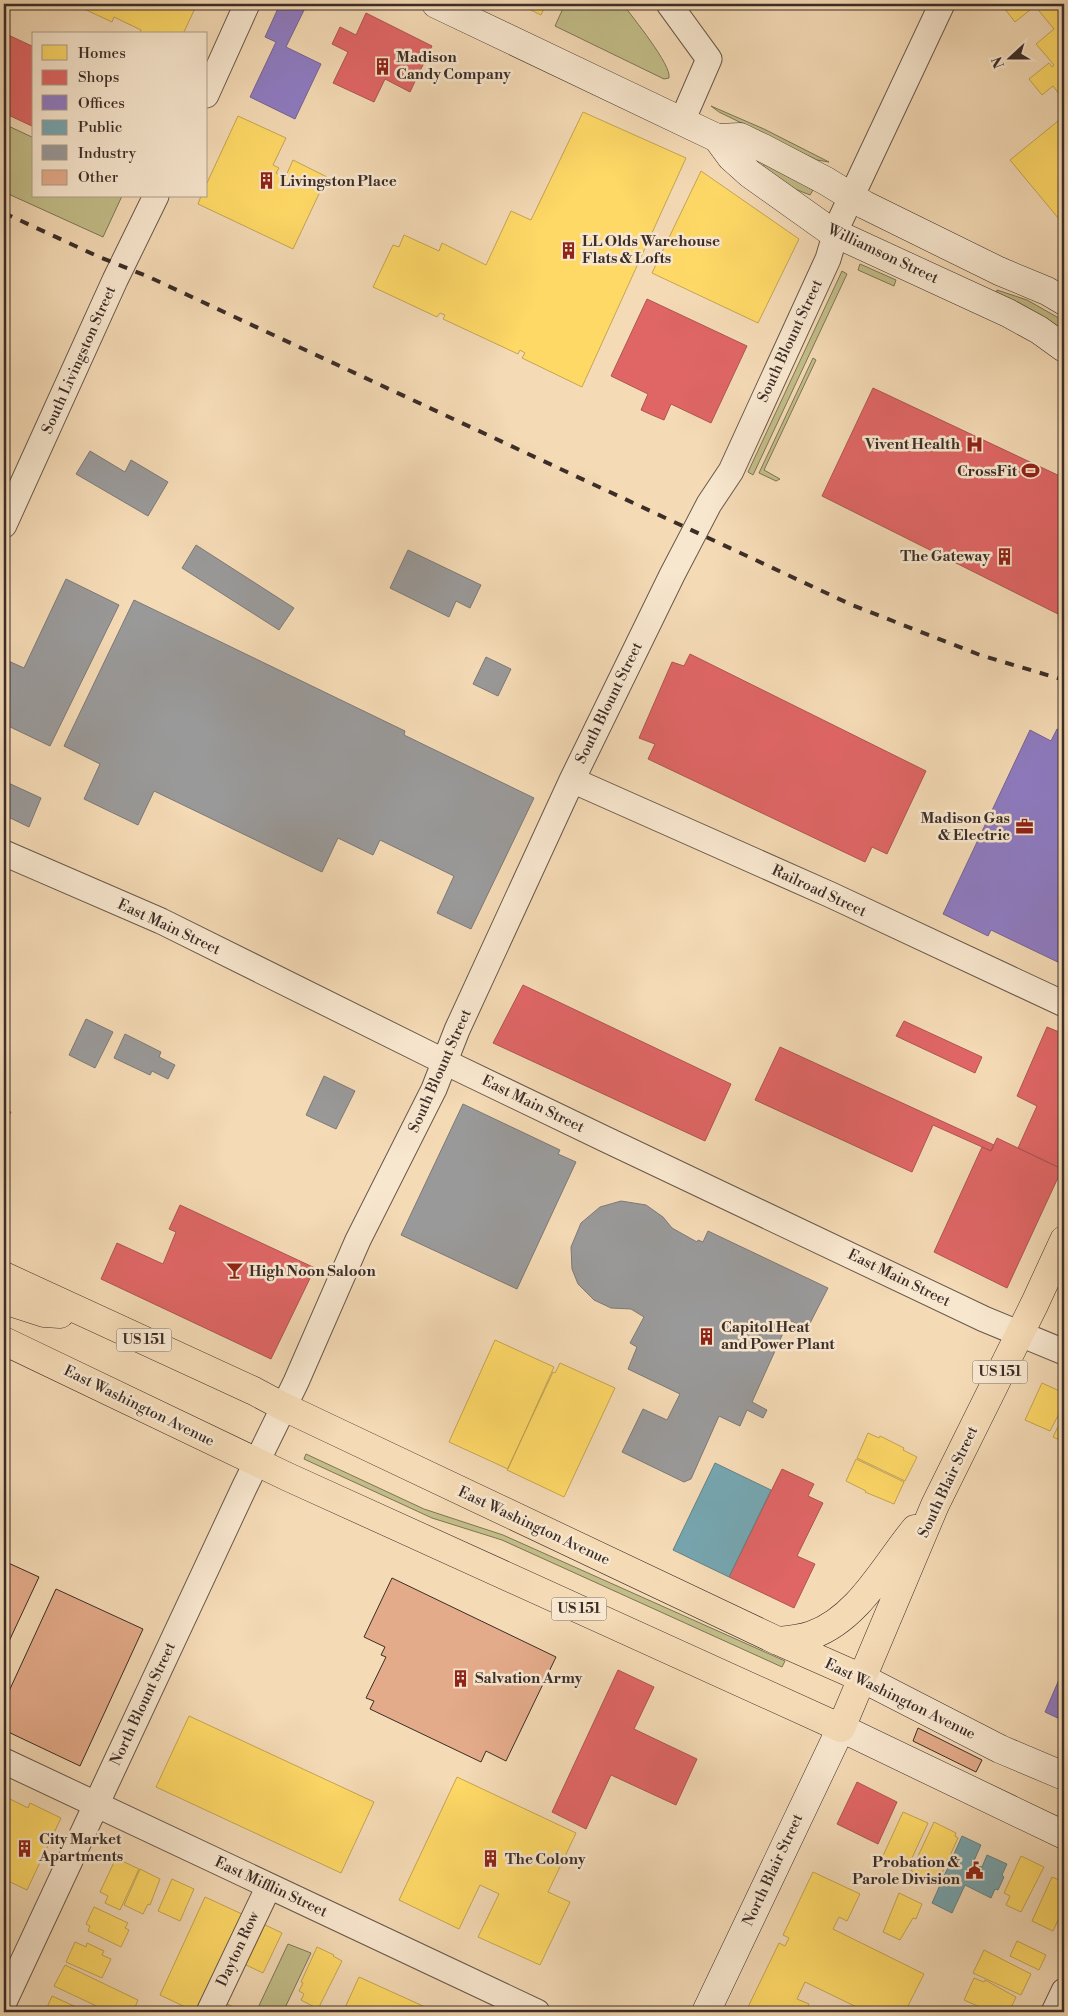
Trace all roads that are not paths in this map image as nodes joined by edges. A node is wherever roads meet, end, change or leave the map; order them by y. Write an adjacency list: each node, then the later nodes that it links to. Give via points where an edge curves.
1 (247, 4): 5 (street)
2 (436, 4): 6 (street, Williamson Street)
3 (668, 4): 6 (street, via 709,59)
4 (942, 4): 8 (street, South Blount Street)
5 (208, 91)
6 (682, 121): 7 (street, Williamson Street)
7 (717, 138): 8 (street, Williamson Street, via 740,137 826,181); 10 (street, Williamson Street, via 731,157 750,174)
8 (850, 197): 10 (street, South Blount Street); 11 (street, Williamson Street, via 998,272)
9 (155, 198): 13 (street, South Livingston Street)
10 (836, 233): 12 (street, Williamson Street, via 1008,313); 14 (street, South Blount Street, via 828,259 730,471 672,575)
11 (1064, 300)
12 (1064, 348)
13 (4, 524)
14 (572, 780): 16 (street, Railroad Street, via 823,891); 17 (street, South Blount Street)
15 (4, 853): 17 (street, East Main Street, via 161,921)
16 (1064, 1004)
17 (444, 1062): 22 (street, East Main Street); 25 (street, South Blount Street, via 431,1096 358,1240)
18 (1064, 1240): 22 (main road, South Blair Street / US 151)
19 (4, 1276): 21 (main road, East Washington Avenue / US 151)
20 (4, 1300): 21 (main road, via 44,1313)
21 (89, 1315): 25 (main road, East Washington Avenue / US 151, via 254,1390)
22 (1020, 1334): 24 (street, East Main Street); 27 (main road, South Blair Street / US 151)
23 (4, 1341): 26 (main road, East Washington Avenue / US 151)
24 (1064, 1352)
25 (284, 1407): 26 (street, North Blount Street); 28 (main road, East Washington Avenue / US 151)
26 (256, 1462): 30 (main road, East Washington Avenue / US 151); 33 (street, North Blount Street)
27 (935, 1504): 28 (main road, US 151, via 851,1609 813,1635); 29 (main road, South Blair Street / US 151)
28 (778, 1641): 29 (main road, East Washington Avenue)
29 (862, 1678): 30 (main road, South Blair Street / US 151); 32 (street, East Washington Avenue, via 1000,1749)
30 (841, 1728): 34 (street, East Washington Avenue); 40 (street, North Blair Street)
31 (4, 1761): 33 (street, East Mifflin Street)
32 (1064, 1776)
33 (96, 1805): 35 (street, East Mifflin Street); 37 (street, North Blount Street)
34 (1064, 1835)
35 (269, 1886): 38 (street, Dayton Row); 39 (street, East Mifflin Street)
36 (1064, 1991): 41 (street)
37 (4, 2002)
38 (209, 2012)
39 (537, 2012)
40 (706, 2012)
41 (1054, 2012)

